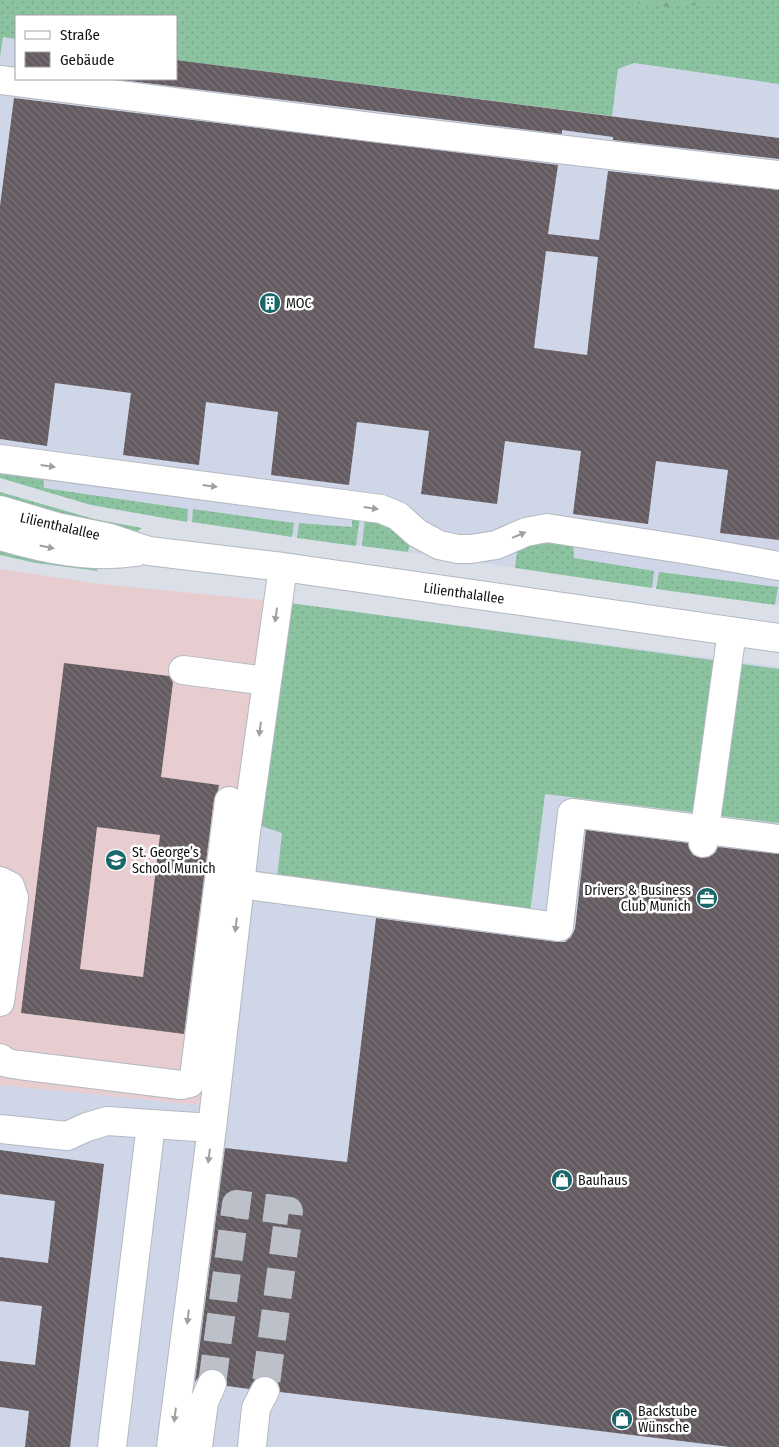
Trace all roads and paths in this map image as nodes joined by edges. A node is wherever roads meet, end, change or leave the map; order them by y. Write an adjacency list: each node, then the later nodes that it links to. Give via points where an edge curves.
1 (0, 80): 2 (street)
2 (779, 175)
3 (0, 459): 7 (street, one-way to 7, via 381,509 398,516 417,533 439,545 458,549 496,545 526,532 547,528)
4 (0, 510): 6 (street, Lilienthalallee)
5 (0, 536): 6 (street, Lilienthalallee, one-way to 6, via 86,554)
6 (149, 551): 8 (street, Lilienthalallee)
7 (779, 566)
8 (283, 567): 9 (street, Lilienthalallee); 12 (street, one-way to 12)
9 (732, 631): 10 (street, Lilienthalallee); 15 (street)
10 (779, 638)
11 (183, 670): 12 (street)
12 (266, 681): 14 (street, one-way to 14)
13 (229, 801): 14 (street)
14 (236, 831): 18 (street); 21 (street)
15 (704, 836): 16 (street); 18 (street, via 572,814 559,927)
16 (779, 839)
17 (0, 881): 19 (street, via 10,886 14,898)
18 (245, 891): 21 (street, one-way to 21)
19 (0, 1002)
20 (0, 1058): 21 (street, via 19,1065 181,1086)
21 (206, 1079): 23 (street)
22 (152, 1124): 23 (street); 24 (street, via 107,1121 67,1136); 27 (street)
23 (212, 1128): 28 (street, one-way to 28)
24 (0, 1129)
25 (208, 1393): 29 (street)
26 (261, 1400): 30 (street)
27 (112, 1447)
28 (171, 1447)
29 (198, 1447)
30 (252, 1447)

